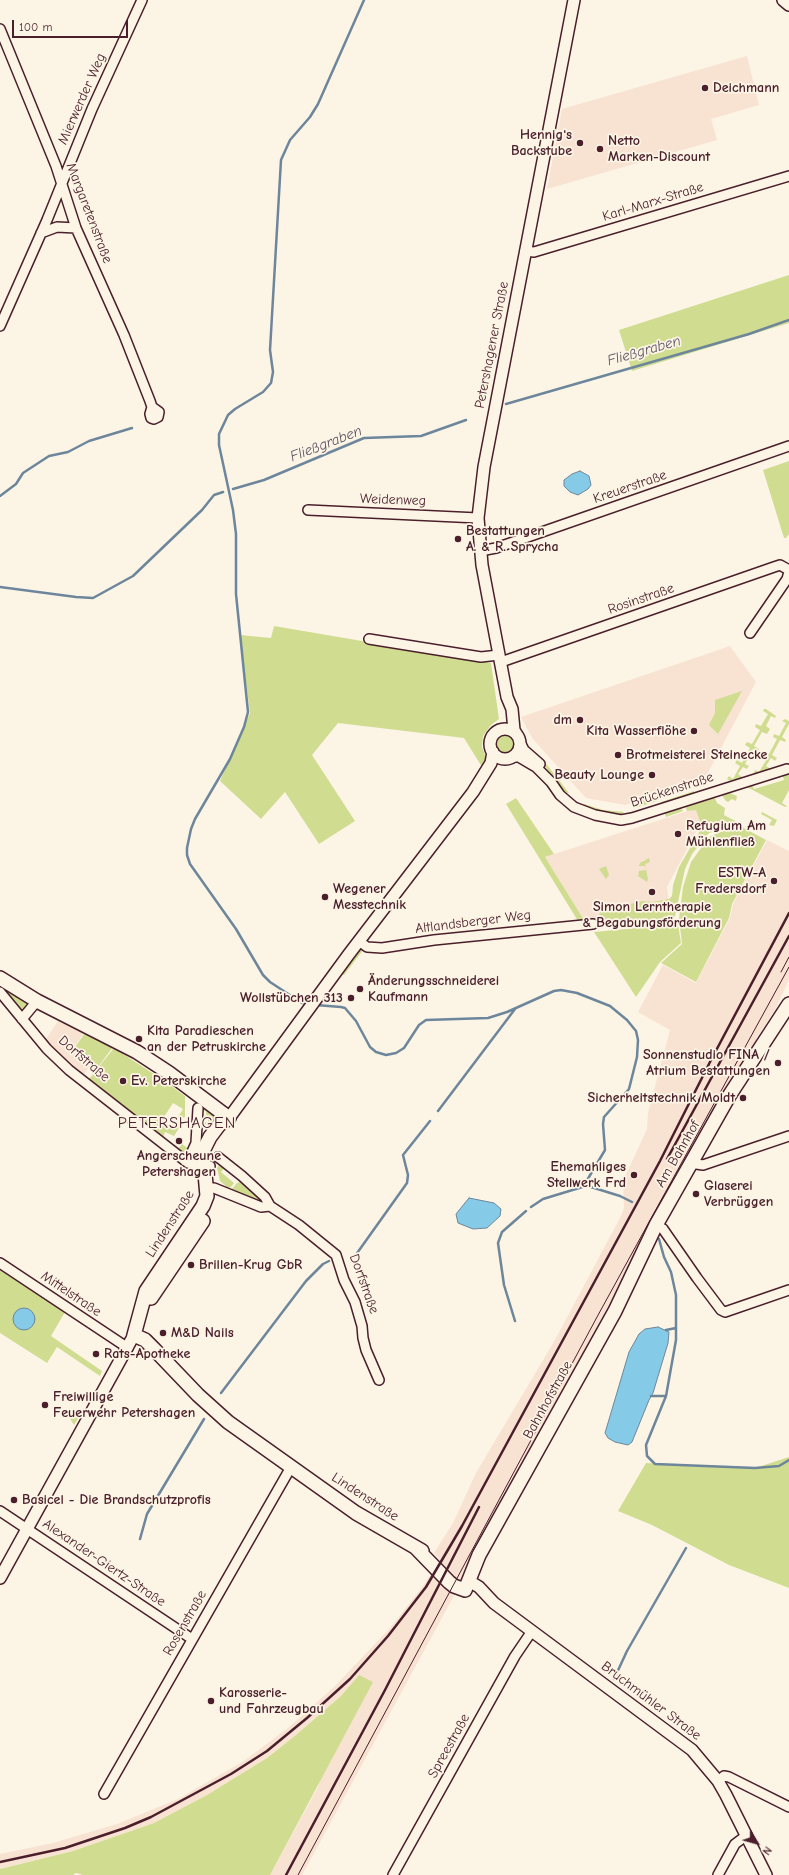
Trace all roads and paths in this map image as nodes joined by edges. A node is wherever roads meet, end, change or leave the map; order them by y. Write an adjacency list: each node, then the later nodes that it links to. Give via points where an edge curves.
1 (142, 0): 7 (street, Mierwerder Weg, via 92,109)
2 (574, 0): 10 (street, Petershagener Straße)
3 (783, 0): 4 (street)
4 (789, 5)
5 (0, 29): 7 (street, Margaretenstraße)
6 (789, 176): 10 (street, Karl-Marx-Straße, via 534,252)
7 (62, 184): 8 (street, Margaretenstraße); 9 (street, Mierwerder Weg)
8 (76, 228): 9 (street, via 57,227); 12 (street, Margaretenstraße, via 124,335)
9 (41, 233): 11 (street, Mierwerder Weg)
10 (525, 252): 15 (street, Petershagener Straße, via 484,467)
11 (0, 326)
12 (152, 406)
13 (789, 446): 16 (street, Kreuerstraße, via 502,546)
14 (308, 510): 15 (street, Weidenweg)
15 (478, 518): 16 (street, Petershagener Straße)
16 (480, 551): 20 (street, Petershagener Straße)
17 (789, 571): 18 (street, via 786,581); 20 (street, Rosinstraße, via 780,565)
18 (750, 633)
19 (369, 639): 20 (street, Rosinstraße, via 481,658)
20 (500, 658): 21 (street, Petershagener Straße)
21 (507, 697): 22 (street, Petershagener Straße, via 505,722); 23 (street, Petershagener Straße)
22 (499, 730): 23 (street, via 508,729); 24 (street, Petershagener Straße, via 490,739 490,748)
23 (518, 738): 25 (street, Petershagener Straße, via 518,750); 27 (street, Brückenstraße, via 524,750 538,762)
24 (493, 752): 25 (street, via 498,757); 28 (street, Petershagener Straße, via 491,763)
25 (510, 758): 27 (street, Brückenstraße, via 519,757 532,764); 28 (street, Petershagener Straße, via 500,763)
26 (787, 769): 27 (street, Brückenstraße, via 621,820 595,815 574,807 560,795)
27 (551, 782)
28 (473, 792): 30 (street, Petershagener Straße)
29 (593, 924): 30 (street, Altlandsberger Weg, via 434,940 382,948 366,946)
30 (359, 941): 37 (street, Petershagener Straße)
31 (0, 978): 33 (main road, Dorfstraße)
32 (0, 992): 35 (street, Dorfstraße)
33 (36, 1002): 35 (street); 37 (main road, Dorfstraße, via 137,1052 170,1073)
34 (789, 1004): 40 (main road, Am Bahnhof, via 729,1096)
35 (22, 1018): 39 (street, Dorfstraße, via 47,1049 64,1065)
36 (198, 1108): 39 (street, via 196,1143)
37 (229, 1118): 41 (main road, Lindenstraße, via 219,1125 205,1146)
38 (789, 1136): 40 (street, via 702,1165)
39 (185, 1161): 41 (street, Dorfstraße, via 195,1166)
40 (690, 1163): 44 (main road, Am Bahnhof)
41 (211, 1164): 42 (main road, Lindenstraße); 43 (street, Dorfstraße, via 259,1192)
42 (211, 1188): 43 (street, Dorfstraße, via 261,1207); 47 (main road, Lindenstraße, via 203,1206 146,1291)
43 (270, 1206): 49 (street, Dorfstraße, via 299,1225 336,1255 355,1302 366,1350)
44 (656, 1225): 46 (street, via 662,1229 725,1312); 54 (main road, Bahnhofstraße, via 615,1311 479,1555)
45 (0, 1262): 48 (street, Mittelstraße)
46 (789, 1290)
47 (134, 1335): 48 (street); 50 (main road, Lindenstraße, via 145,1340 219,1414)
48 (128, 1348): 52 (street)
49 (379, 1380)
50 (291, 1467): 54 (main road, Lindenstraße, via 356,1513 415,1548 454,1586); 56 (street, Rosenstraße)
51 (0, 1511): 52 (street, Alexander-Giertz-Straße)
52 (27, 1528): 53 (street); 56 (street, Alexander-Giertz-Straße)
53 (0, 1578)
54 (467, 1586): 55 (street, Bruchmühler Straße, via 479,1588 494,1603)
55 (532, 1631): 57 (street, Bruchmühler Straße, via 679,1739 702,1760); 61 (street, Spreestraße, via 515,1656)
56 (192, 1639): 58 (street, Rosenstraße)
57 (718, 1782): 59 (street, via 724,1776 729,1777); 60 (street, Bruchmühler Straße)
58 (104, 1794)
59 (789, 1807)
60 (747, 1835): 62 (street, via 735,1844); 63 (street, Bruchmühler Straße)
61 (393, 1875)
62 (718, 1875)
63 (766, 1875)

